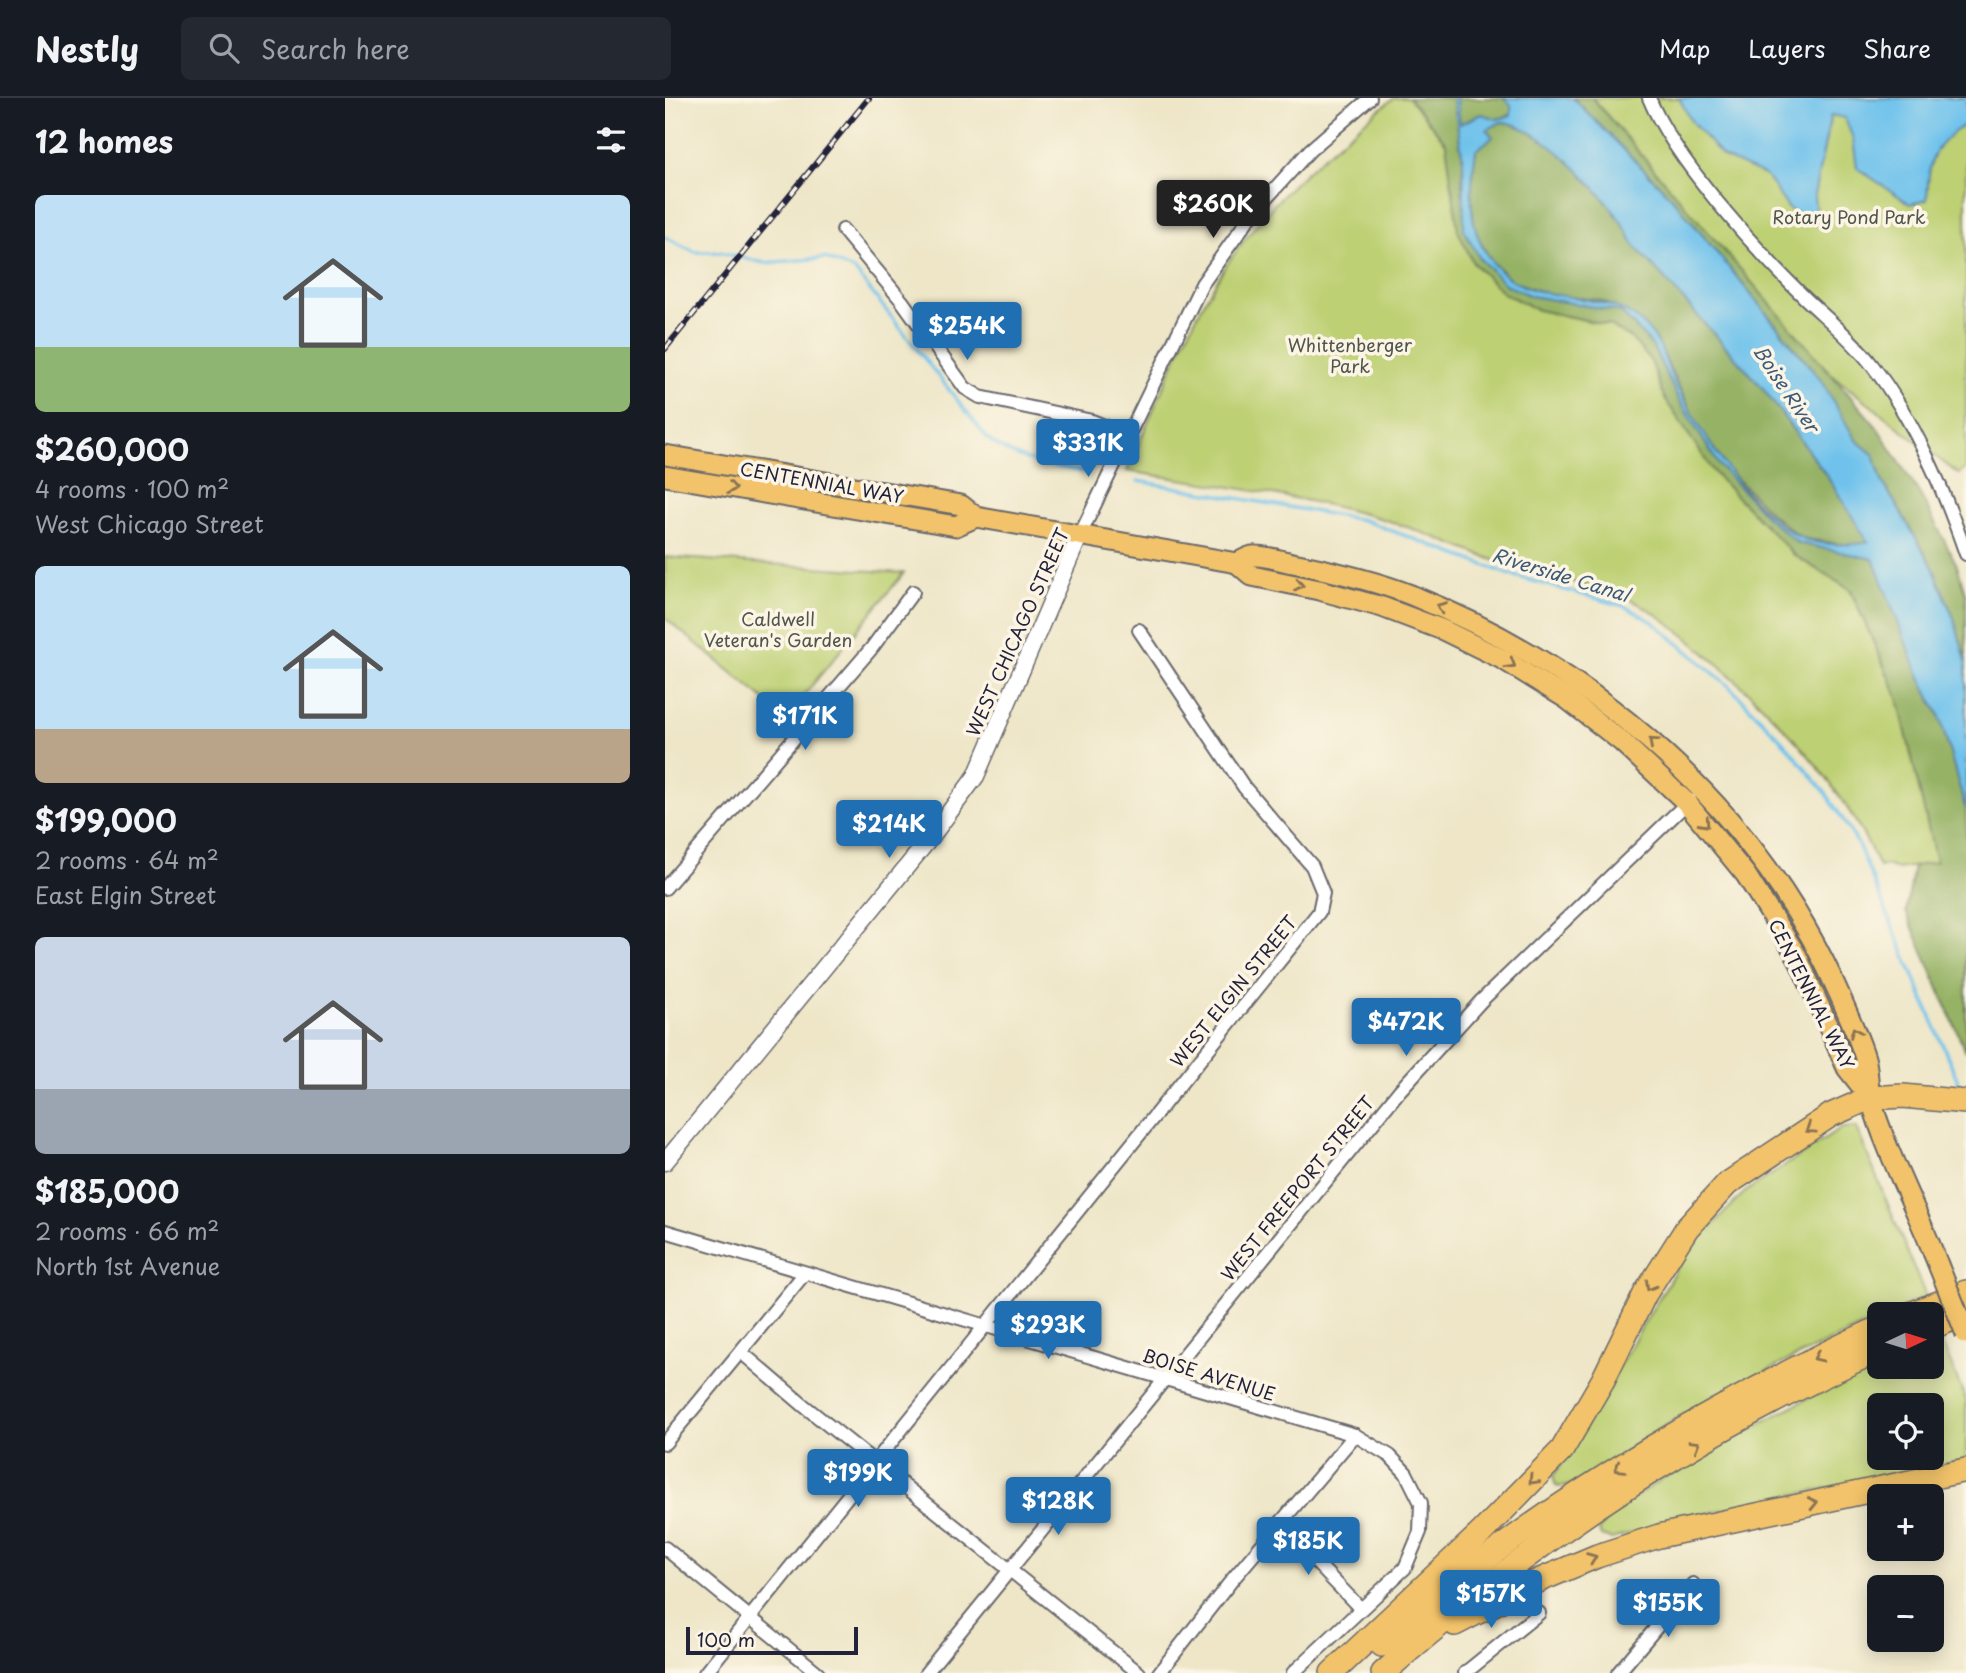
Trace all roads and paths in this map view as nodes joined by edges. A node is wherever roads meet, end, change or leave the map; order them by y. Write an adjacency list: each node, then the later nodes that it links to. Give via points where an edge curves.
1 (1370, 98): 4 (street, WEST CHICAGO STREET, via 1310,150 1252,214 1202,284)
2 (1649, 98): 9 (street, via 1658,121 1709,189 1787,280 1872,364 1939,480)
3 (843, 230): 4 (street, via 965,388 981,397 1092,421)
4 (1127, 435): 8 (street, WEST CHICAGO STREET)
5 (668, 455): 7 (main road, CENTENNIAL WAY, via 961,505)
6 (665, 476): 7 (main road, CENTENNIAL WAY, one-way to 7, via 955,526)
7 (976, 517): 8 (main road, CENTENNIAL WAY)
8 (1079, 537): 10 (main road, CENTENNIAL WAY); 18 (street, WEST CHICAGO STREET, via 976,776)
9 (1966, 554)
10 (1237, 562): 13 (main road, CENTENNIAL WAY, one-way to 10, via 1633,724 1578,683 1455,612 1331,571 1255,555); 14 (main road, CENTENNIAL WAY, one-way to 14, via 1252,576 1382,607 1504,660 1567,699 1622,742)
11 (913, 592): 15 (street, via 871,649)
12 (1139, 629): 25 (street, WEST ELGIN STREET, via 1244,787 1312,866 1323,893 1319,912)
13 (1702, 789): 14 (street, WEST FREEPORT STREET); 16 (main road, CENTENNIAL WAY, one-way to 13, via 1865,1058 1814,944 1763,863)
14 (1687, 803): 16 (main road, CENTENNIAL WAY, one-way to 16, via 1723,843 1770,910 1816,994 1847,1068); 30 (street, WEST FREEPORT STREET, via 1452,1031)
15 (665, 888)
16 (1870, 1098): 17 (highway); 27 (main road, CENTENNIAL WAY, bridge); 49 (highway, one-way to 49, via 1831,1115 1727,1184 1687,1228 1659,1272 1562,1450)
17 (1966, 1102)
18 (665, 1162)
19 (665, 1231): 20 (street, BOISE AVENUE)
20 (805, 1273): 25 (street, BOISE AVENUE); 28 (street)
21 (1966, 1292): 22 (highway)
22 (1941, 1302)
23 (1966, 1314): 24 (highway)
24 (1944, 1322)
25 (986, 1325): 30 (street, BOISE AVENUE); 33 (street, WEST ELGIN STREET)
26 (1867, 1334): 50 (highway, one-way to 50, via 1702,1416 1607,1476 1514,1537)
27 (1966, 1334)
28 (741, 1352): 32 (street); 33 (street)
29 (1867, 1355): 42 (highway, one-way to 29, via 1590,1510 1716,1432)
30 (1164, 1379): 31 (street, BOISE AVENUE); 37 (street, WEST FREEPORT STREET)
31 (1355, 1436): 35 (street); 39 (street, BOISE AVENUE, via 1390,1456 1406,1473 1421,1503 1420,1532 1405,1568)
32 (665, 1443)
33 (874, 1462): 37 (street); 41 (street, WEST ELGIN STREET)
34 (1966, 1470): 42 (highway, one-way to 34, via 1540,1580 1659,1536)
35 (1279, 1524): 39 (street); 47 (street)
36 (665, 1548): 41 (street)
37 (1011, 1568): 45 (street, WEST FREEPORT STREET); 46 (street)
38 (1693, 1584): 53 (street)
39 (1360, 1608): 48 (street)
40 (1539, 1613): 52 (street)
41 (750, 1618): 43 (street, WEST ELGIN STREET); 44 (street)
42 (1420, 1640): 51 (highway)
43 (705, 1673)
44 (818, 1673)
45 (926, 1673)
46 (1139, 1673)
47 (1159, 1673)
48 (1293, 1673)
49 (1332, 1673)
50 (1349, 1673)
51 (1383, 1673)
52 (1465, 1673)
53 (1618, 1673)

